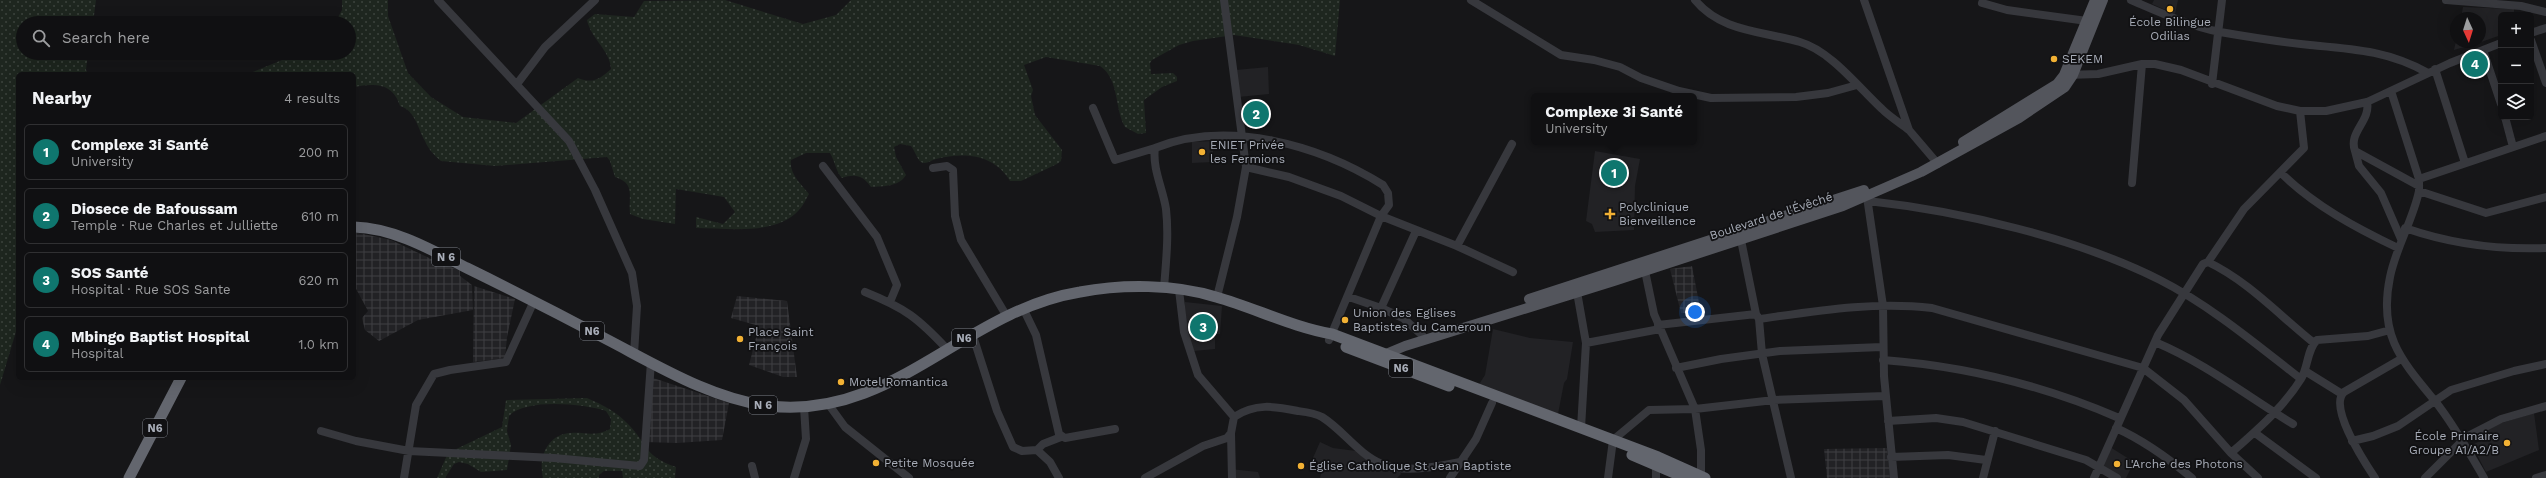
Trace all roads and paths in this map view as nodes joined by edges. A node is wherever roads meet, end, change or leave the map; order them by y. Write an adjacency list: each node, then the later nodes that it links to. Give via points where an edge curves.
1 (438, 0): 27 (street)
2 (594, 0): 12 (street)
3 (1224, 0): 40 (street)
4 (1471, 0): 31 (street, via 1561,55 1620,67 1641,78)
5 (1695, 0): 29 (street, via 1710,16 1730,25 1807,44 1832,61)
6 (1864, 0): 38 (street)
7 (2095, 0): 16 (main road, Boulevard de l'Évêché)
8 (2103, 0): 25 (main road, Boulevard de l'Évêché)
9 (2130, 0): 18 (street)
10 (2222, 0): 18 (street)
11 (2446, 0): 14 (street)
12 (585, 3): 27 (street, via 531,62)
13 (1982, 3): 16 (street, via 2007,10)
14 (2522, 3): 15 (street)
15 (2546, 12)
16 (2087, 21): 25 (main road, Boulevard de l'Évêché)
17 (2546, 28): 19 (street)
18 (2219, 32): 24 (street, via 2310,45 2365,49); 28 (street)
19 (2534, 32)
20 (2498, 44): 22 (street)
21 (2534, 48): 26 (street)
22 (2482, 50): 24 (street); 33 (street)
23 (2142, 64): 25 (street, via 2098,74); 28 (street, via 2168,66); 51 (street)
24 (2432, 71): 30 (street); 46 (street)
25 (2069, 75): 45 (main road, Boulevard de l'Évêché)
26 (2546, 83)
27 (517, 84): 93 (street, via 569,141 619,240 632,273 636,293)
28 (2212, 84): 36 (street)
29 (1858, 85): 32 (street, via 1828,93 1796,97 1712,98); 38 (street, via 1883,111)
30 (2391, 91): 34 (street); 52 (street)
31 (1688, 93)
32 (1697, 95)
33 (2498, 95)
34 (2367, 102): 36 (street, via 2343,109); 44 (street, via 2366,113 2353,139)
35 (1093, 108): 43 (street, via 1115,160)
36 (2300, 111): 50 (street, via 2304,148)
37 (2506, 120): 42 (street)
38 (1909, 130): 45 (street)
39 (2546, 136): 42 (street)
40 (1242, 138): 43 (street, via 1193,139); 48 (street); 55 (street, via 1260,138 1305,148 1369,176 1383,185 1388,193 1389,205)
41 (1512, 144): 61 (street)
42 (2513, 147): 46 (street)
43 (1155, 148): 68 (street, via 1156,165 1166,208)
44 (2355, 151): 52 (street); 59 (street, via 2359,166 2381,194)
45 (1935, 161): 53 (main road, Boulevard de l'Évêché)
46 (2465, 163): 52 (street)
47 (823, 166): 76 (street, via 877,237 897,285)
48 (1246, 167): 55 (street, via 1288,177); 73 (street, via 1237,217)
49 (933, 168): 81 (street, via 947,166 953,170 955,216 961,240)
50 (2281, 173): 62 (street, via 2298,190 2323,207); 64 (street, via 2244,210)
51 (2132, 183)
52 (2419, 185): 54 (street, via 2486,213); 57 (street)
53 (1866, 196): 60 (main road, Boulevard de l'Évêché); 67 (main road, Boulevard de l'Évêché); 72 (street, via 2027,232 2123,263); 77 (street)
54 (2546, 197)
55 (1381, 216): 58 (street); 74 (street)
56 (356, 227): 75 (highway, N 6, via 394,234)
57 (2405, 228): 59 (street); 63 (street, via 2433,238 2493,248)
58 (1416, 231): 61 (street); 79 (street)
59 (2401, 239): 62 (street)
60 (1741, 240): 65 (main road, Boulevard de l'Évêché); 82 (street)
61 (1457, 246): 66 (street)
62 (2398, 248): 84 (street, via 2387,298)
63 (2546, 248)
64 (2208, 262): 72 (street, via 2198,270); 90 (street, via 2256,294)
65 (1645, 271): 67 (main road, Boulevard de l'Évêché); 83 (street)
66 (1513, 272)
67 (1612, 278): 71 (main road, Boulevard de l'Évêché); 80 (main road, Boulevard de l'Évêché)
68 (1164, 288): 69 (highway, N6); 78 (highway, N6, via 1105,290 1053,297)
69 (1179, 290): 73 (highway, N6); 115 (street, via 1184,332 1198,375)
70 (865, 292): 76 (street)
71 (1578, 292): 80 (main road, Boulevard de l'Évêché); 89 (street)
72 (2183, 293): 88 (street); 102 (street)
73 (1217, 297): 87 (highway, N6)
74 (1349, 297): 79 (street); 87 (street)
75 (534, 301): 93 (highway, N6); 131 (street, via 506,362 434,374 416,405)
76 (890, 302): 92 (street, via 917,317)
77 (1883, 306): 82 (street); 91 (street); 101 (street, via 1932,308)
78 (1023, 308): 81 (highway, N6); 126 (street, via 1036,336)
79 (1381, 308): 86 (street, via 1403,318)
80 (1499, 312): 86 (main road, Boulevard de l'Évêché); 94 (main road, Boulevard de l'Évêché)
81 (1006, 315): 85 (highway, N6)
82 (1757, 317): 83 (street); 95 (street)
83 (1659, 327): 89 (street); 100 (street)
84 (2390, 330): 90 (street, via 2368,336 2317,340); 96 (street)
85 (972, 333): 92 (highway, N6); 130 (street, via 997,411 1013,447 1022,451)
86 (1422, 335): 94 (main road, Boulevard de l'Évêché)
87 (1330, 337): 94 (highway, N6)
88 (2155, 342): 101 (street); 114 (street, via 2210,370)
89 (1586, 343): 119 (street)
90 (2314, 343): 102 (street)
91 (1882, 347): 95 (street); 97 (street)
92 (947, 349): 110 (highway, N6, via 883,387)
93 (634, 354): 98 (highway, N6)
94 (1377, 354): 107 (highway, N6)
95 (1762, 354): 100 (street); 108 (street)
96 (2401, 359): 105 (street); 109 (street, via 2414,378)
97 (1883, 360): 106 (street); 116 (street, via 1945,367 2006,380 2096,408)
98 (651, 362): 104 (highway, N6); 131 (street, via 644,460 640,466 554,458)
99 (2546, 364): 109 (street, via 2451,390)
100 (1676, 368): 113 (street)
101 (2143, 368): 116 (street); 132 (street, via 2184,400)
102 (2303, 375): 105 (street); 114 (street)
103 (180, 380): 141 (highway, N6)
104 (699, 386): 112 (highway, N 6, via 749,403)
105 (2342, 394): 127 (street, via 2341,412)
106 (1885, 396): 108 (street); 117 (street)
107 (1492, 399): 119 (highway, N6); 129 (highway, N6); 135 (street)
108 (1774, 400): 113 (street); 153 (street)
109 (2435, 400): 127 (street, via 2398,426); 128 (street)
110 (829, 405): 112 (highway, N 6); 145 (street, via 845,427)
111 (2546, 406): 128 (street, via 2501,419 2466,436)
112 (804, 407): 144 (street, via 805,444)
113 (1695, 410): 129 (street, via 1649,410); 140 (street)
114 (2274, 413): 118 (street); 124 (street)
115 (1234, 417): 125 (street); 135 (street, via 1252,408 1268,406 1312,414 1326,421 1376,460 1399,468 1432,467)
116 (2119, 418): 120 (street)
117 (1888, 420): 123 (street, via 1936,418); 133 (street)
118 (2293, 424)
119 (1581, 428): 129 (highway, N6)
120 (2116, 428): 138 (street); 158 (street, via 2137,437)
121 (1115, 429): 126 (street)
122 (320, 431): 131 (street)
123 (1995, 431): 134 (street); 138 (street, via 2086,460)
124 (2254, 432): 132 (street); 160 (street)
125 (1231, 433): 147 (street, via 1227,438 1203,446); 148 (street)
126 (1061, 437): 130 (street, via 1043,444)
127 (2352, 441): 161 (street)
128 (2462, 441): 162 (street); 163 (street)
129 (1612, 444): 136 (highway, N6); 150 (street)
130 (1037, 450): 146 (street, via 1050,462)
131 (409, 452): 142 (street)
132 (2231, 453): 159 (street)
133 (1891, 457): 134 (street, via 1948,455); 154 (street)
134 (1986, 460): 155 (street)
135 (1464, 461): 149 (street)
136 (1656, 461): 140 (highway, N6); 151 (street); 152 (highway, N6)
137 (752, 466): 143 (street)
138 (2098, 468): 156 (street); 157 (street)
139 (2546, 475): 164 (street)
140 (1703, 477)
141 (129, 478)
142 (404, 478)
143 (755, 478)
144 (794, 478)
145 (909, 478)
146 (1059, 478)
147 (1145, 478)
148 (1232, 478)
149 (1450, 478)
150 (1608, 478)
151 (1656, 478)
152 (1686, 478)
153 (1791, 478)
154 (1894, 478)
155 (1983, 478)
156 (2094, 478)
157 (2117, 478)
158 (2192, 478)
159 (2258, 478)
160 (2316, 478)
161 (2375, 478)
162 (2425, 478)
163 (2484, 478)
164 (2536, 478)

